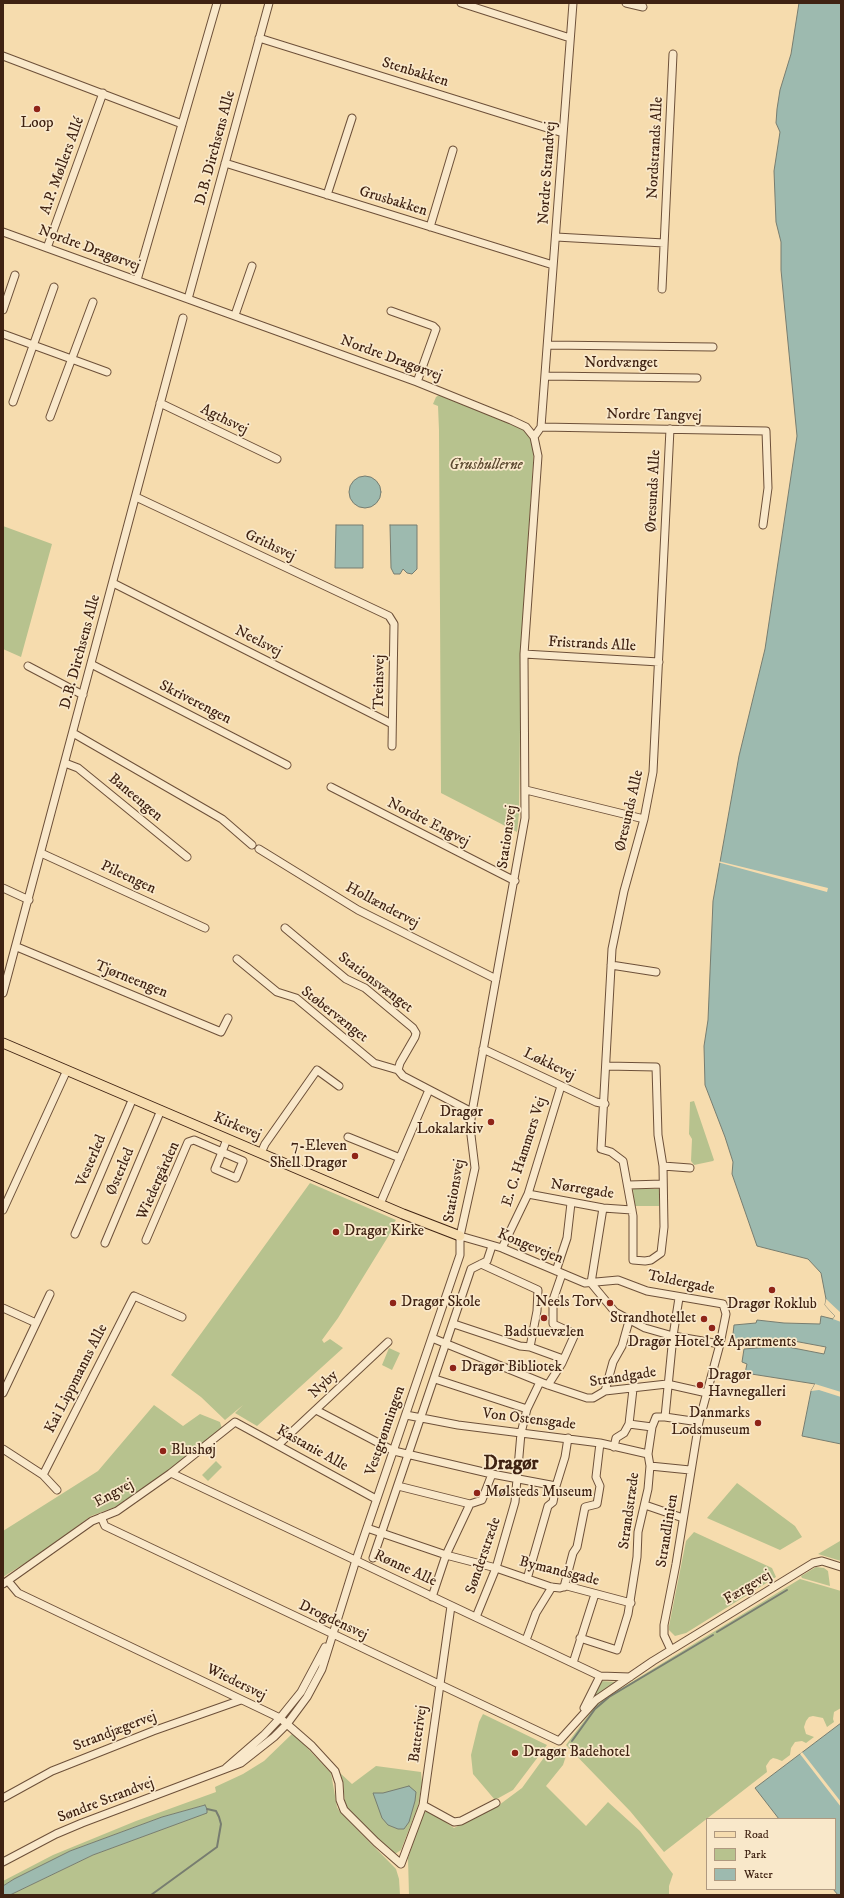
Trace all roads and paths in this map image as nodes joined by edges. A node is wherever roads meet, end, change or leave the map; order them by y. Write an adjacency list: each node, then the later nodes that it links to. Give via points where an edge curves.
1 (216, 3): 13 (street)
2 (269, 3): 7 (street, D.B. Dirchsens Alle)
3 (461, 3): 8 (street)
4 (573, 3): 8 (street, Nordre Strandvej)
5 (626, 3): 6 (street)
6 (643, 7)
7 (259, 38): 14 (street, Stenbakken); 16 (street, D.B. Dirchsens Alle)
8 (570, 38): 14 (street, Nordre Strandvej)
9 (673, 54): 21 (street, Nordstrands Alle)
10 (3, 56): 11 (street)
11 (103, 93): 13 (street); 22 (street, A.P. Møllers Allé)
12 (352, 118): 17 (street)
13 (182, 124): 26 (street)
14 (563, 134): 20 (street, Nordre Strandvej)
15 (453, 150): 18 (street)
16 (225, 163): 17 (street, Grusbakken); 29 (street, D.B. Dirchsens Alle)
17 (327, 195): 18 (street, Grusbakken)
18 (430, 227): 23 (street, Grusbakken)
19 (3, 232): 22 (street, Nordre Dragørvej)
20 (556, 237): 21 (street); 23 (street, Nordre Strandvej)
21 (664, 244): 28 (street, Nordstrands Alle)
22 (47, 248): 26 (street, Nordre Dragørvej)
23 (553, 265): 37 (street, Nordre Strandvej)
24 (252, 266): 33 (street)
25 (15, 275): 31 (street)
26 (137, 280): 29 (street, Nordre Dragørvej)
27 (54, 287): 36 (street)
28 (662, 289)
29 (188, 299): 33 (street, Nordre Dragørvej)
30 (93, 302): 39 (street)
31 (3, 310)
32 (391, 311): 43 (street, via 436,329)
33 (235, 315): 43 (street, Nordre Dragørvej)
34 (183, 318): 45 (street, D.B. Dirchsens Alle)
35 (3, 334): 36 (street)
36 (33, 345): 39 (street); 44 (street)
37 (548, 345): 38 (street); 41 (street, Nordre Strandvej)
38 (712, 347)
39 (71, 359): 40 (street); 46 (street)
40 (107, 372)
41 (545, 376): 42 (street, Nordvænget); 47 (street, Nordre Strandvej)
42 (697, 378)
43 (417, 382): 49 (street, Nordre Dragørvej, via 517,422 526,427)
44 (13, 402)
45 (160, 403): 50 (street, Agthsvej); 51 (street, D.B. Dirchsens Alle)
46 (50, 417)
47 (541, 427): 48 (street, Nordre Tangvej); 49 (street)
48 (670, 429): 52 (street, Nordre Tangvej, via 766,431 768,488); 56 (street, Øresunds Alle)
49 (534, 437): 55 (street, Stationsvej, via 538,456)
50 (277, 459)
51 (136, 497): 53 (street, D.B. Dirchsens Alle); 54 (street, Grithsvej)
52 (763, 525)
53 (113, 583): 57 (street, D.B. Dirchsens Alle); 60 (street, Neelsvej)
54 (393, 620): 60 (street, Treinsvej)
55 (524, 654): 56 (street, Fristrands Alle); 66 (street, Stationsvej)
56 (659, 662): 67 (street, Øresunds Alle, via 653,772)
57 (91, 664): 59 (street, D.B. Dirchsens Alle); 64 (street, Skriverengen)
58 (28, 666): 59 (street)
59 (83, 695): 61 (street, D.B. Dirchsens Alle)
60 (392, 724): 62 (street, Treinsvej)
61 (73, 733): 63 (street, D.B. Dirchsens Alle); 68 (street, via 222,819)
62 (392, 746)
63 (65, 763): 70 (street, D.B. Dirchsens Alle); 71 (street, Baneengen, via 78,768)
64 (287, 765)
65 (331, 787): 72 (street, Nordre Engvej)
66 (526, 790): 67 (street); 72 (street, Stationsvej, via 525,818)
67 (644, 819): 79 (street, Øresunds Alle, via 615,930)
68 (252, 845)
69 (258, 849): 81 (street, Hollændervej, via 358,910)
70 (40, 853): 74 (street, D.B. Dirchsens Alle); 75 (street, Pileengen)
71 (187, 858)
72 (515, 881): 81 (street, Stationsvej)
73 (3, 888): 74 (street)
74 (29, 900): 77 (street, D.B. Dirchsens Alle)
75 (204, 928)
76 (285, 928): 88 (street, Stationsvænget, via 346,979 365,988 413,1028 415,1037)
77 (17, 947): 82 (street, D.B. Dirchsens Alle); 83 (street, Tjørneengen, via 220,1032)
78 (237, 959): 88 (street, Støbervænget, via 277,992 296,998 374,1063)
79 (611, 965): 80 (street); 86 (street, Øresunds Alle)
80 (656, 972)
81 (496, 979): 85 (street, Stationsvej)
82 (3, 989)
83 (228, 1018)
84 (3, 1043): 87 (main road, Kirkevej)
85 (483, 1049): 90 (street, Løkkevej); 95 (street, Stationsvej)
86 (606, 1066): 93 (street, Øresunds Alle); 100 (street, via 656,1067 658,1135)
87 (67, 1070): 92 (main road, Kirkevej); 108 (street)
88 (398, 1070): 91 (street, via 403,1076)
89 (339, 1086): 98 (street, via 317,1070)
90 (561, 1086): 93 (street, Løkkevej); 104 (street, E. C. Hammers Vej)
91 (429, 1090): 95 (street); 99 (street)
92 (133, 1098): 94 (main road, Kirkevej); 110 (street, Vesterled)
93 (605, 1104): 103 (street, Øresunds Alle, via 601,1148 623,1161)
94 (161, 1110): 97 (main road, Kirkevej); 113 (street, Østerled)
95 (472, 1112): 111 (street, Stationsvej, via 470,1127 475,1168)
96 (348, 1137): 99 (street)
97 (227, 1139): 98 (main road, Kirkevej); 112 (street, Wiedergården, via 222,1152 194,1140 188,1142)
98 (261, 1153): 106 (main road, Kirkevej)
99 (400, 1158): 106 (street)
100 (663, 1166): 101 (street); 102 (street)
101 (690, 1168)
102 (663, 1184): 103 (street); 109 (street, via 664,1227 661,1253 651,1260 633,1260)
103 (629, 1185): 109 (street)
104 (528, 1194): 105 (street, Nørregade); 115 (street, E. C. Hammers Vej)
105 (571, 1203): 107 (street, Nørregade); 117 (street)
106 (380, 1204): 111 (main road, Kirkevej)
107 (603, 1208): 109 (street, Nørregade); 118 (street)
108 (3, 1210)
109 (632, 1210)
110 (75, 1234)
111 (460, 1236): 114 (street, Kongevejen); 129 (street, Vestgrønningen, via 460,1255)
112 (146, 1240)
113 (105, 1243)
114 (492, 1246): 115 (street, Kongevejen); 116 (street, Vestgrønningen, via 487,1261)
115 (502, 1248): 117 (street, Kongevejen)
116 (481, 1264): 127 (street, Vestgrønningen, via 471,1269); 133 (street, via 538,1290)
117 (559, 1273): 118 (street, Kongevejen); 134 (street, via 552,1300 553,1324 575,1334)
118 (591, 1284): 119 (street, Kongevejen, via 618,1280); 125 (street, via 615,1312)
119 (634, 1286): 121 (street, Toldergade)
120 (50, 1294): 126 (street)
121 (679, 1298): 122 (street, Toldergade); 128 (street)
122 (723, 1304): 132 (street, Strandlinien, via 726,1314)
123 (3, 1308): 126 (street)
124 (182, 1317): 164 (street, Kai Lippmanns Alle, via 134,1296)
125 (629, 1321): 128 (street); 140 (street, via 622,1346 613,1362)
126 (36, 1323): 141 (street)
127 (454, 1324): 131 (street, Vestgrønningen); 133 (street)
128 (673, 1336): 132 (street); 137 (street)
129 (432, 1338): 131 (street, Strandgade); 145 (street, Vestgrønningen)
130 (388, 1342): 144 (street, Nyby)
131 (447, 1344): 135 (street, Vestgrønningen); 136 (street, Strandgade)
132 (720, 1344): 142 (street, Strandlinien)
133 (530, 1347): 134 (street)
134 (563, 1359): 138 (street)
135 (435, 1379): 143 (street); 147 (street, Vestgrønningen)
136 (540, 1382): 138 (street, Strandgade); 143 (street, Sønderstræde)
137 (667, 1384): 139 (street, Strandgade); 142 (street, Strandgade); 146 (street)
138 (548, 1385): 140 (street, Strandgade, via 587,1398 593,1398)
139 (633, 1389): 140 (street, Strandgade); 150 (street)
140 (606, 1391)
141 (3, 1393)
142 (707, 1393): 149 (street, Strandlinien)
143 (527, 1409): 152 (street, Sønderstræde)
144 (316, 1410): 155 (street, Nyby); 158 (street)
145 (406, 1415): 147 (street, Von Ostensgade); 158 (street, Vestgrønningen)
146 (665, 1417): 149 (street); 151 (street, via 656,1417)
147 (422, 1419): 152 (street, Von Ostensgade); 160 (street, Vestgrønningen)
148 (235, 1422): 155 (street, Kastanie Alle); 163 (street, Engvej)
149 (699, 1422): 162 (street, Strandlinien)
150 (629, 1424): 151 (street); 156 (street, via 624,1433 616,1438)
151 (652, 1427): 159 (street, Strandstræde)
152 (521, 1433): 153 (street, Von Ostensgade); 166 (street, Sønderstræde)
153 (568, 1438): 154 (street, Von Ostensgade); 168 (street)
154 (600, 1443): 156 (street, Von Ostensgade); 185 (street, via 596,1477 600,1486 597,1504 585,1507 577,1547)
155 (278, 1445): 170 (street, Kastanie Alle)
156 (614, 1447): 159 (street, Von Ostensgade)
157 (3, 1449): 164 (street)
158 (394, 1451): 160 (street); 170 (street, Vestgrønningen)
159 (648, 1454): 161 (street, Strandstræde)
160 (408, 1455): 165 (street); 167 (street, Vestgrønningen)
161 (650, 1466): 162 (street); 172 (street, Strandstræde)
162 (690, 1470): 174 (street, Strandlinien)
163 (171, 1473): 173 (street, Engvej, via 117,1511); 179 (street, Rønne Alle)
164 (43, 1474): 169 (street)
165 (492, 1474): 166 (street); 171 (street, via 482,1500)
166 (517, 1478): 168 (street); 181 (street, Sønderstræde, via 515,1502)
167 (398, 1486): 171 (street); 176 (street, Vestgrønningen)
168 (556, 1486): 182 (street, via 553,1502 548,1506)
169 (57, 1490)
170 (376, 1499): 175 (street, Vestgrønningen)
171 (470, 1504): 177 (street)
172 (645, 1505): 174 (street); 188 (street, Strandstræde, via 638,1532)
173 (101, 1517): 183 (street, Engvej); 191 (street, Drogdensvej, via 105,1526)
174 (683, 1518): 194 (street, Strandlinien, via 664,1625 664,1636)
175 (367, 1528): 176 (street, Bymandsgade); 179 (street, Vestgrønningen)
176 (382, 1533): 177 (street, Bymandsgade); 178 (street, Vestgrønningen)
177 (446, 1555): 181 (street, Bymandsgade); 187 (street)
178 (373, 1558)
179 (356, 1560): 187 (street, Rønne Alle); 191 (street, Vestgrønningen)
180 (841, 1566): 194 (street, Færgevej, via 822,1561 813,1563)
181 (496, 1568): 182 (street, Bymandsgade); 190 (street, Sønderstræde)
182 (526, 1579): 184 (street, Bymandsgade)
183 (5, 1582): 199 (street, Wiedersvej, via 18,1593)
184 (552, 1587): 185 (street, Bymandsgade); 193 (street, via 536,1613)
185 (564, 1587): 186 (street, Bymandsgade)
186 (595, 1594): 188 (street, Bymandsgade); 192 (street)
187 (432, 1597): 189 (street, Rønne Alle)
188 (631, 1603): 192 (street, Strandstræde, via 617,1650)
189 (451, 1606): 190 (street, Rønne Alle); 198 (street, Batterivej)
190 (476, 1617): 193 (street, Rønne Alle)
191 (332, 1635): 198 (street, Drogdensvej); 201 (street, Vestgrønningen, via 301,1692); 202 (street, Vestgrønningen, via 322,1669 307,1697)
192 (580, 1638): 195 (street)
193 (526, 1640): 195 (street, Rønne Alle)
194 (671, 1650): 197 (street)
195 (573, 1663): 196 (street, Rønne Alle)
196 (600, 1676): 197 (street, Rønne Alle); 200 (street)
197 (630, 1677): 200 (street, via 596,1700)
198 (439, 1684): 200 (street, Drogdensvej, via 559,1741); 206 (street, Batterivej)
199 (241, 1700): 201 (street, Wiedersvej); 204 (street, Strandjægervej, via 52,1770)
200 (580, 1716)
201 (280, 1718): 202 (street, Wiedersvej); 203 (street, Søndre Strandvej)
202 (287, 1724): 203 (street, Søndre Strandvej, via 241,1763); 208 (street, Wiedersvej, via 335,1771 344,1810)
203 (222, 1772): 207 (street, Søndre Strandvej, via 82,1823)
204 (3, 1798)
205 (496, 1803): 206 (street, via 454,1822)
206 (422, 1805): 208 (street, Batterivej)
207 (3, 1862)
208 (401, 1864)

